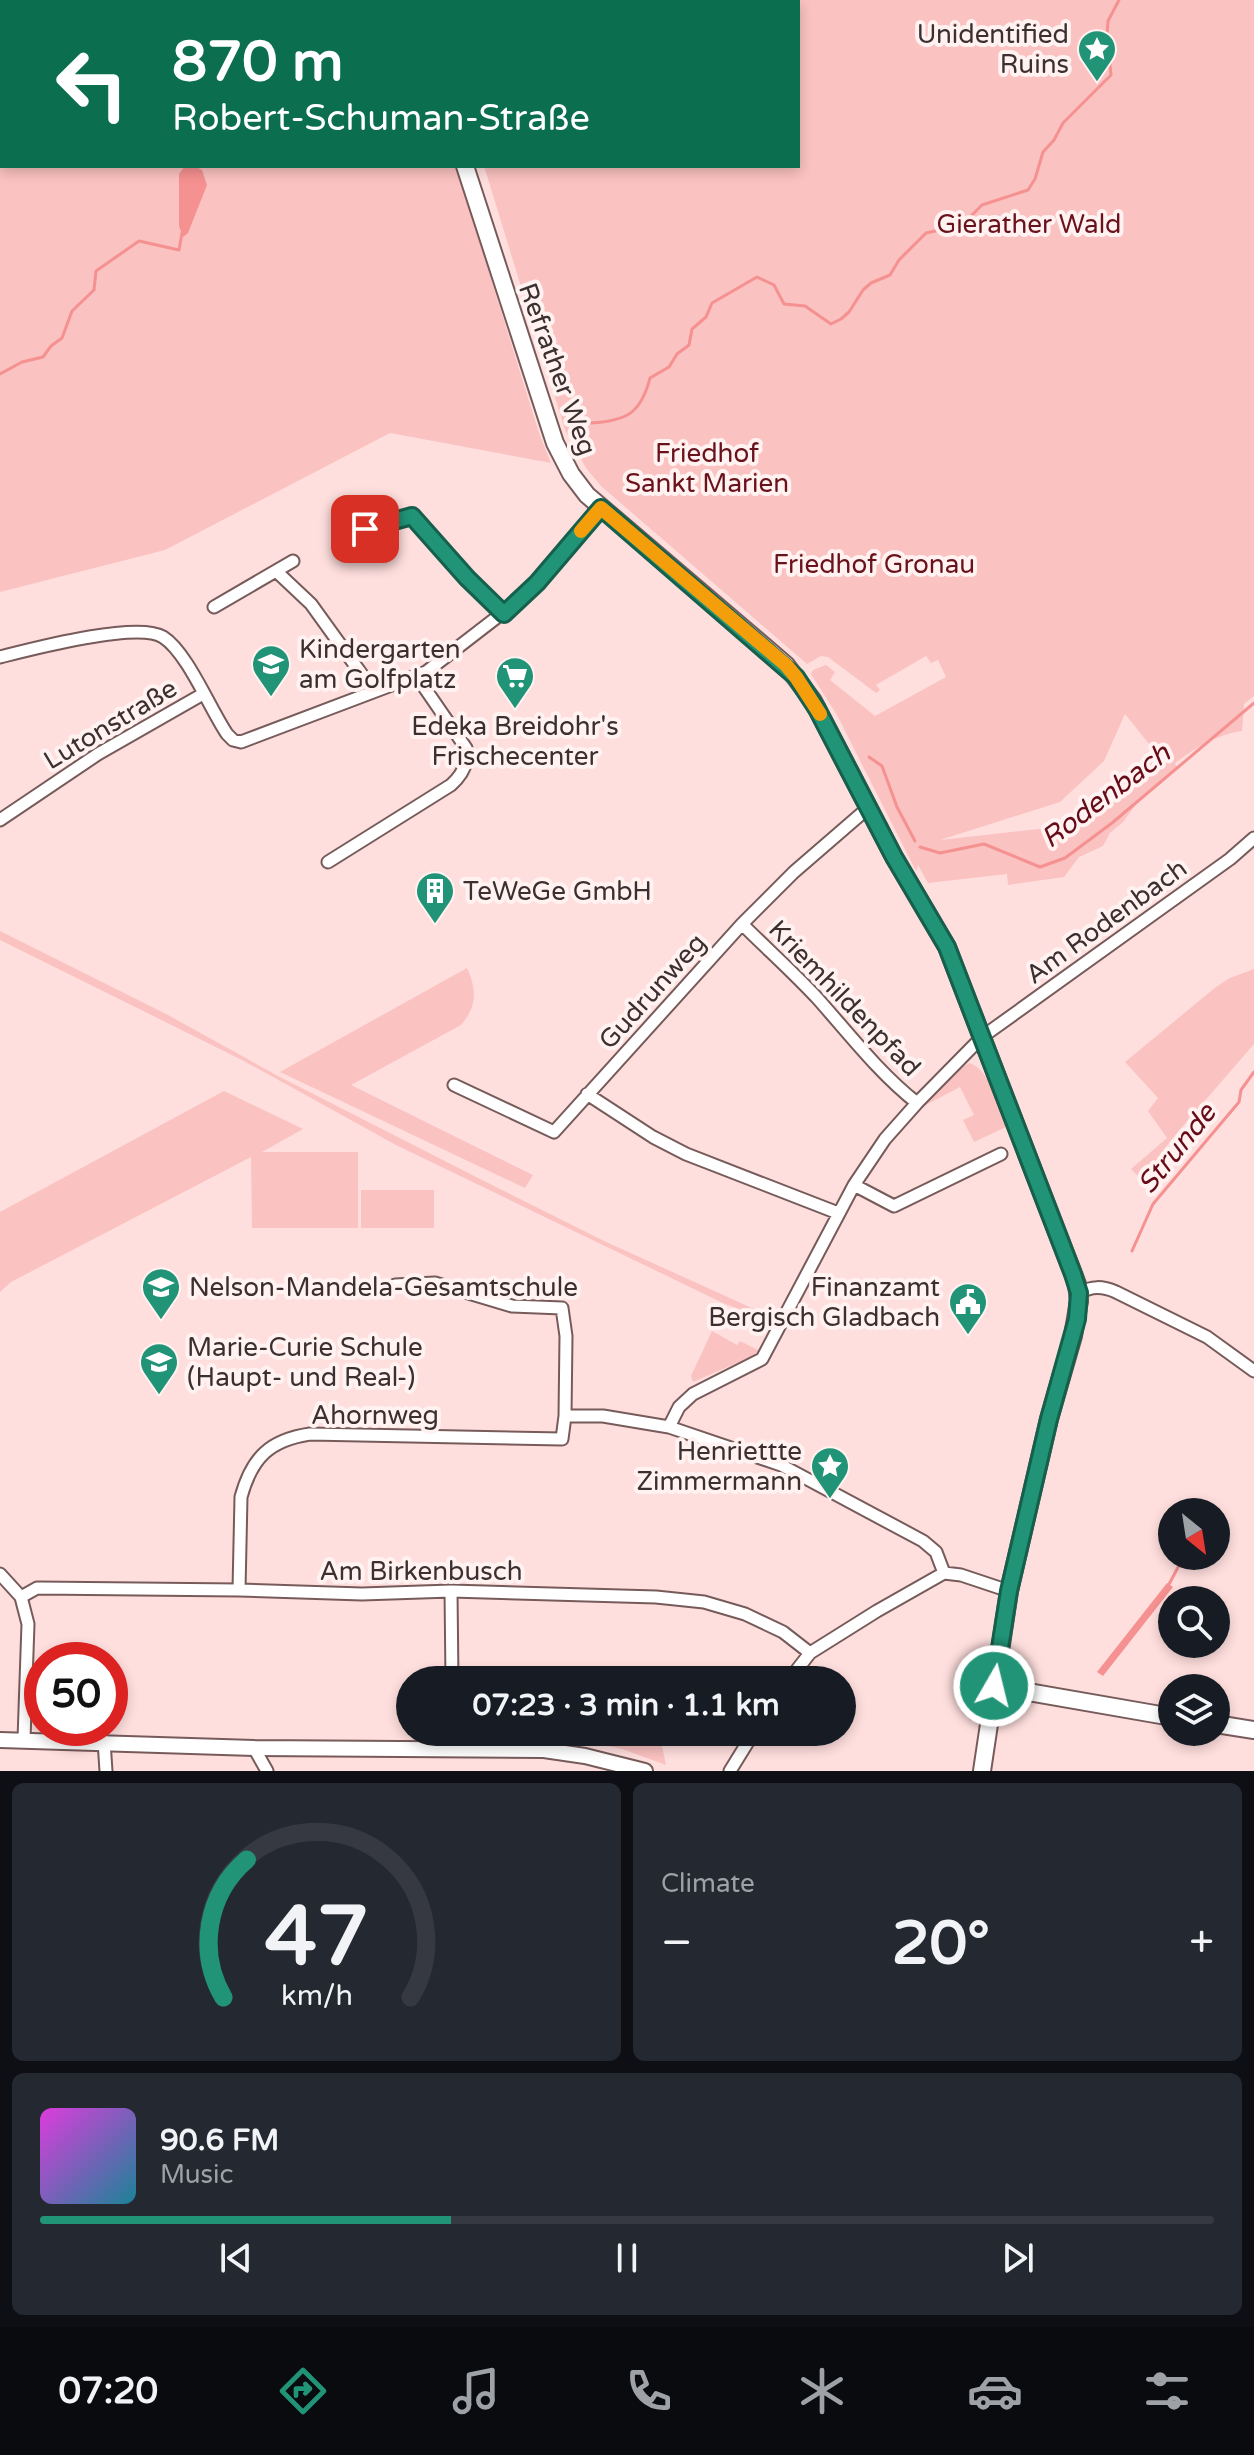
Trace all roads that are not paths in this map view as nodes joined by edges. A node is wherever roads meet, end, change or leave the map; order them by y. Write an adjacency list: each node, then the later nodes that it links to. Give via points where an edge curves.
1 (466, 168): 2 (main road, Refrather Weg, via 555,443 579,485)
2 (601, 508): 7 (street); 12 (main road, Refrather Weg, via 793,672)
3 (365, 529): 7 (street, via 412,516)
4 (293, 561): 5 (street)
5 (276, 571): 6 (street); 10 (street, via 311,604)
6 (214, 607)
7 (504, 614): 9 (street)
8 (0, 657): 11 (street, via 147,632 175,649)
9 (426, 672): 10 (street); 15 (street, via 424,687 466,748 463,770 451,785)
10 (373, 690): 11 (street, via 241,742 227,734)
11 (203, 694): 13 (street, Lutonstraße, via 98,754)
12 (868, 808): 16 (street, Gudrunweg); 17 (main road, Refrather Weg, via 947,947)
13 (0, 820)
14 (1254, 838): 17 (street, Am Rodenbach)
15 (328, 862)
16 (742, 924): 19 (street, Gudrunweg); 20 (street, Kriemhildenpfad)
17 (982, 1037): 20 (street, Am Rodenbach); 25 (main road, Refrather Weg)
18 (454, 1085): 19 (street, Gudrunweg, via 554,1132)
19 (587, 1094): 23 (street, via 686,1154)
20 (917, 1103): 22 (street, Am Rodenbach)
21 (1001, 1154): 22 (street, via 894,1206)
22 (854, 1185): 23 (street, Am Rodenbach)
23 (838, 1213): 28 (street, Am Rodenbach, via 762,1359 693,1394)
24 (395, 1285): 27 (street, via 435,1283 512,1306 562,1308)
25 (1079, 1293): 26 (street, via 1100,1287 1116,1292 1207,1337); 33 (main road, Refrather Weg)
26 (1254, 1371)
27 (565, 1416): 28 (street); 31 (street, Ahornweg, via 562,1439 310,1434 286,1438 259,1458 244,1485)
28 (669, 1427): 29 (street, via 781,1465 923,1541 936,1552)
29 (944, 1573): 33 (street); 36 (street)
30 (0, 1574): 34 (street)
31 (239, 1590): 32 (street, Am Birkenbusch); 34 (street, Am Birkenbusch, via 37,1588)
32 (451, 1591): 36 (street, Am Birkenbusch, via 704,1602 783,1632); 37 (street)
33 (1009, 1591): 39 (main road, Refrather Weg)
34 (21, 1597): 35 (street)
35 (27, 1642)
36 (810, 1653): 38 (street)
37 (452, 1666)
38 (800, 1666)
39 (994, 1686): 40 (main road); 55 (main road, Refrather Weg)
40 (1158, 1715)
41 (1230, 1726): 42 (main road)
42 (1254, 1730)
43 (24, 1739): 44 (street)
44 (0, 1740)
45 (128, 1742): 49 (street)
46 (104, 1746): 51 (street)
47 (454, 1746): 50 (street)
48 (745, 1746): 54 (street)
49 (254, 1748): 50 (street); 52 (street)
50 (454, 1750): 53 (street, via 544,1750)
51 (106, 1771)
52 (267, 1771)
53 (645, 1771)
54 (730, 1771)
55 (982, 1771)

